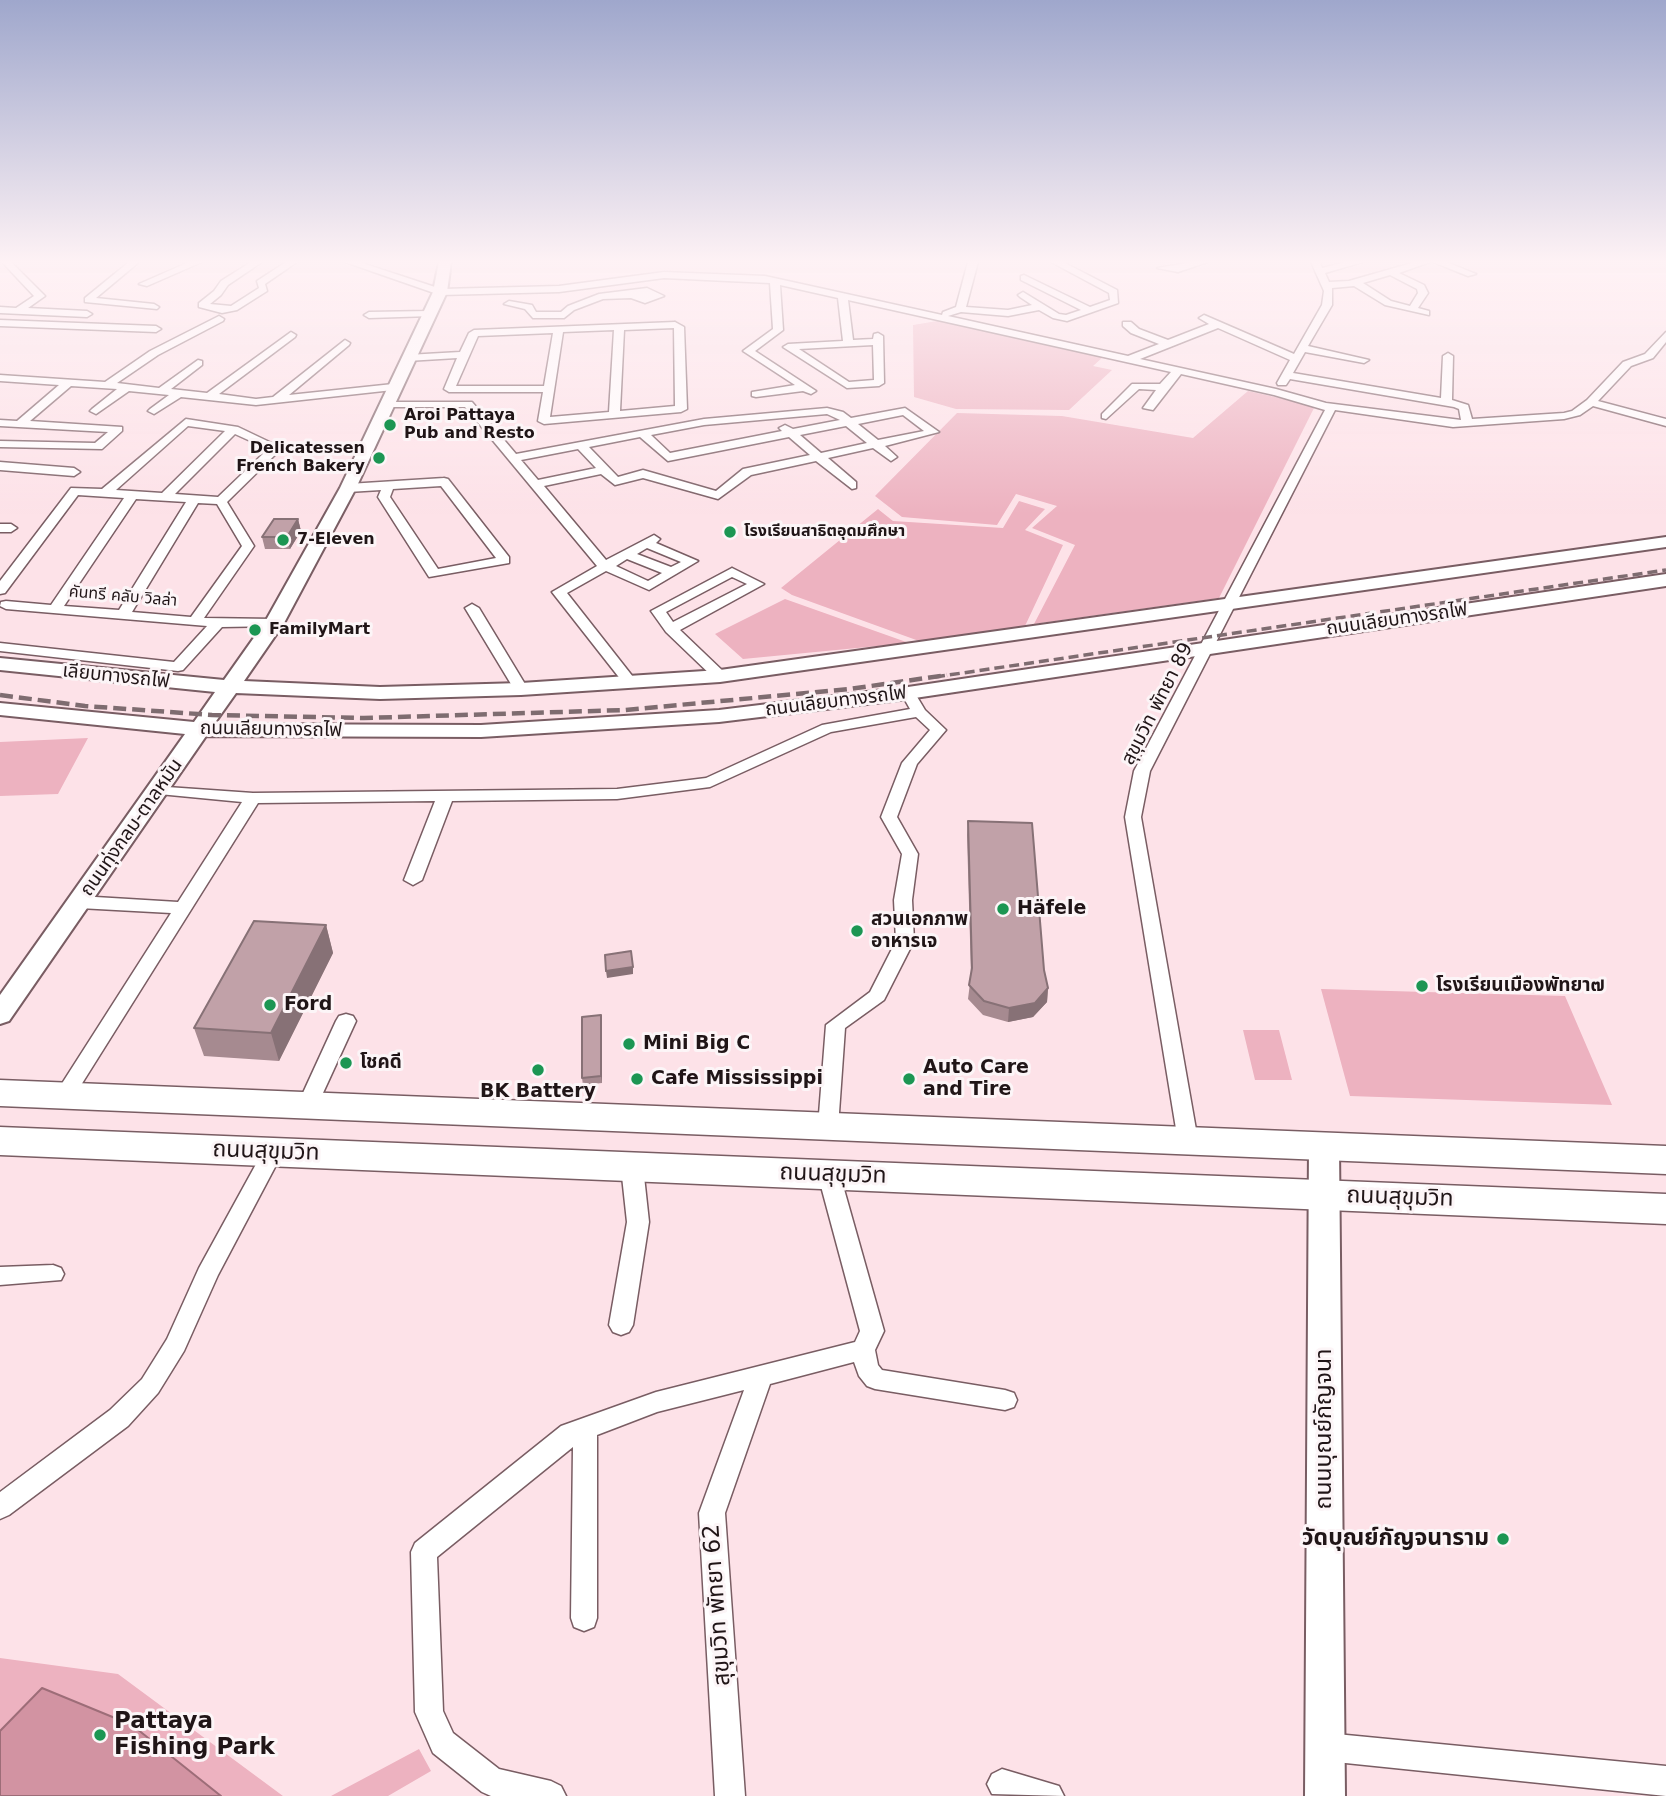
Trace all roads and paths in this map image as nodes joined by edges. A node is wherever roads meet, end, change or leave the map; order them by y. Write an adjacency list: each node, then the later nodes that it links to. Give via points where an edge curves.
1 (168, 346): 28 (street)
2 (277, 346): 37 (street)
3 (342, 346): 39 (street)
4 (413, 346): 18 (street, ถนนทุ่งกลม-ตาลหมัน)
5 (468, 346): 17 (street)
6 (556, 346): 32 (street)
7 (618, 346): 48 (street)
8 (679, 346): 48 (street, via 681,409)
9 (755, 346): 36 (street, via 748,351 771,370 808,389)
10 (806, 346): 11 (street, via 788,347 847,385 880,383)
11 (878, 346)
12 (1073, 346): 20 (street)
13 (1163, 346): 20 (street)
14 (1267, 346): 21 (street)
15 (1657, 346): 41 (street, via 1649,356 1627,364)
16 (1302, 348): 21 (street); 22 (street)
17 (464, 355): 18 (street); 32 (street, via 449,389)
18 (408, 356): 30 (street, ถนนทุ่งกลม-ตาลหมัน)
19 (1448, 356): 40 (street)
20 (1130, 359): 24 (street)
21 (1296, 359): 25 (street)
22 (1364, 360)
23 (198, 363): 33 (street)
24 (1179, 370): 31 (street); 34 (street)
25 (1287, 375): 34 (street); 40 (street)
26 (0, 378): 27 (street)
27 (69, 382): 28 (street); 56 (street)
28 (107, 385): 29 (street)
29 (127, 387): 33 (street); 45 (street)
30 (393, 387): 39 (street); 42 (street, ถนนทุ่งกลม-ตาลหมัน)
31 (1163, 387): 44 (street); 50 (street, via 1136,386)
32 (549, 389): 48 (street, via 544,421)
33 (161, 391): 35 (street)
34 (1276, 392): 43 (street)
35 (179, 393): 37 (street); 46 (street)
36 (756, 394)
37 (210, 396): 38 (street)
38 (232, 399): 39 (street); 47 (street)
39 (274, 402)
40 (1451, 402): 55 (street, via 1464,407)
41 (1591, 402): 52 (street); 55 (street, via 1564,416)
42 (385, 405): 65 (street, via 468,404); 74 (street, ถนนทุ่งกลม-ตาลหมัน)
43 (1328, 406): 55 (street, via 1426,422); 86 (street, สุขุมวิท พัทยา 89, via 1331,412)
44 (1149, 408)
45 (96, 411)
46 (154, 411)
47 (216, 413)
48 (614, 414)
49 (772, 416): 51 (street, via 831,411); 53 (street); 59 (street)
50 (1106, 416)
51 (848, 421): 59 (street); 62 (street); 62 (street, via 905,411 933,432)
52 (1664, 421)
53 (704, 422): 58 (street); 66 (street)
54 (0, 423): 56 (street)
55 (1467, 423)
56 (22, 424): 60 (street); 61 (street, via 118,429 98,447)
57 (234, 429): 75 (street, via 186,422); 77 (street); 79 (street, via 276,448)
58 (642, 433): 63 (street); 66 (street, via 668,457)
59 (790, 433): 66 (street); 67 (street)
60 (0, 435)
61 (0, 444)
62 (879, 445): 64 (street); 67 (street)
63 (581, 446): 65 (street); 69 (street)
64 (891, 457)
65 (511, 458): 71 (street)
66 (742, 458): 67 (street); 69 (street, via 765,478 757,483 737,481 718,495 643,474 615,481)
67 (818, 458): 72 (street)
68 (0, 466): 70 (street)
69 (602, 470): 71 (street)
70 (74, 472)
71 (534, 485): 82 (street)
72 (852, 485)
73 (388, 486): 73 (street, via 384,497 434,574 504,559 443,482); 74 (street)
74 (348, 488): 92 (street, ถนนทุ่งกลม-ตาลหมัน)
75 (105, 493): 76 (street); 85 (street, via 75,491)
76 (132, 495): 77 (street); 88 (street)
77 (165, 497): 78 (street)
78 (194, 499): 79 (street); 89 (street)
79 (221, 501): 90 (street, via 248,546)
80 (1666, 542): 86 (street, ถนนเลียบทางรถไฟ)
81 (626, 554): 82 (street); 83 (street); 83 (street, via 650,540 691,561)
82 (603, 565): 83 (street, via 649,586); 98 (street, via 559,592)
83 (672, 572)
84 (1666, 580): 95 (street, ถนนเลียบทางรถไฟ)
85 (1, 599): 88 (street, คันทรี คลับ วิลล่า)
86 (1228, 605): 95 (street, สุขุมวิท พัทยา 89); 97 (street, ถนนเลียบทางรถไฟ)
87 (472, 608): 100 (street)
88 (55, 609): 89 (street, คันทรี คลับ วิลล่า)
89 (123, 615): 90 (street, คันทรี คลับ วิลล่า)
90 (195, 621): 91 (street, คันทรี คลับ วิลล่า)
91 (218, 623): 92 (street, คันทรี คลับ วิลล่า); 94 (street, via 178,667)
92 (272, 626): 99 (street, ถนนทุ่งกลม-ตาลหมัน)
93 (671, 629): 93 (street, via 657,613 660,609 732,572 757,584); 97 (street)
94 (0, 647)
95 (1208, 648): 101 (street, ถนนเลียบทางรถไฟ); 117 (street, สุขุมวิท พัทยา 89, via 1142,771 1133,817)
96 (0, 664): 99 (street, เลียบทางรถไฟ)
97 (720, 676): 98 (street, ถนนเลียบทางรถไฟ)
98 (630, 682): 100 (street, ถนนเลียบทางรถไฟ)
99 (232, 687): 100 (street, ถนนเลียบทางรถไฟ, via 380,693); 103 (street, ถนนทุ่งกลม-ตาลหมัน)
100 (521, 689)
101 (914, 702): 103 (street, ถนนเลียบทางรถไฟ, via 481,731); 105 (street, via 827,728 710,782 617,794); 115 (street, via 938,730 909,763 889,817 910,854 903,900 905,941 877,996 836,1025)
102 (0, 709): 103 (street, ถนนเลียบทางรถไฟ)
103 (201, 730): 104 (street, ถนนทุ่งกลม-ตาลหมัน)
104 (159, 789): 106 (street); 108 (street, ถนนทุ่งกลม-ตาลหมัน)
105 (445, 797): 106 (street); 107 (street)
106 (253, 798): 109 (street)
107 (413, 880)
108 (79, 902): 109 (street); 110 (street, ถนนทุ่งกลม-ตาลหมัน)
109 (182, 908): 113 (street)
110 (0, 1015)
111 (346, 1021): 114 (street)
112 (0, 1093): 113 (highway)
113 (64, 1096): 114 (highway)
114 (307, 1106): 115 (highway)
115 (828, 1127): 117 (highway)
116 (0, 1141): 119 (highway, ถนนสุขุมวิท)
117 (1188, 1141): 118 (highway)
118 (1324, 1146): 120 (highway); 123 (street, ถนนบุณย์กัญจนา)
119 (273, 1152): 121 (highway, ถนนสุขุมวิท); 132 (street, via 150,1386 119,1418)
120 (1666, 1160)
121 (632, 1167): 122 (highway, ถนนสุขุมวิท); 127 (street, via 638,1223)
122 (829, 1175): 123 (highway, ถนนสุขุมวิท); 128 (street, via 870,1317 872,1331)
123 (1325, 1195): 124 (highway, ถนนสุขุมวิท); 134 (street, ถนนบุณย์กัญจนา)
124 (1666, 1209)
125 (53, 1274): 126 (street)
126 (0, 1276)
127 (621, 1325)
128 (863, 1350): 129 (street); 130 (street, via 868,1373 875,1378)
129 (761, 1376): 131 (street, via 656,1402); 138 (street, สุขุมวิท พัทยา 62, via 712,1513)
130 (1005, 1399)
131 (585, 1429): 133 (street); 137 (street, via 570,1434 424,1552 429,1712 443,1743 492,1782)
132 (0, 1507)
133 (584, 1618)
134 (1326, 1747): 135 (street); 140 (street, ถนนบุณย์กัญจนา)
135 (1666, 1780)
136 (1002, 1784): 139 (street)
137 (551, 1796)
138 (730, 1796)
139 (1049, 1796)
140 (1325, 1796)

